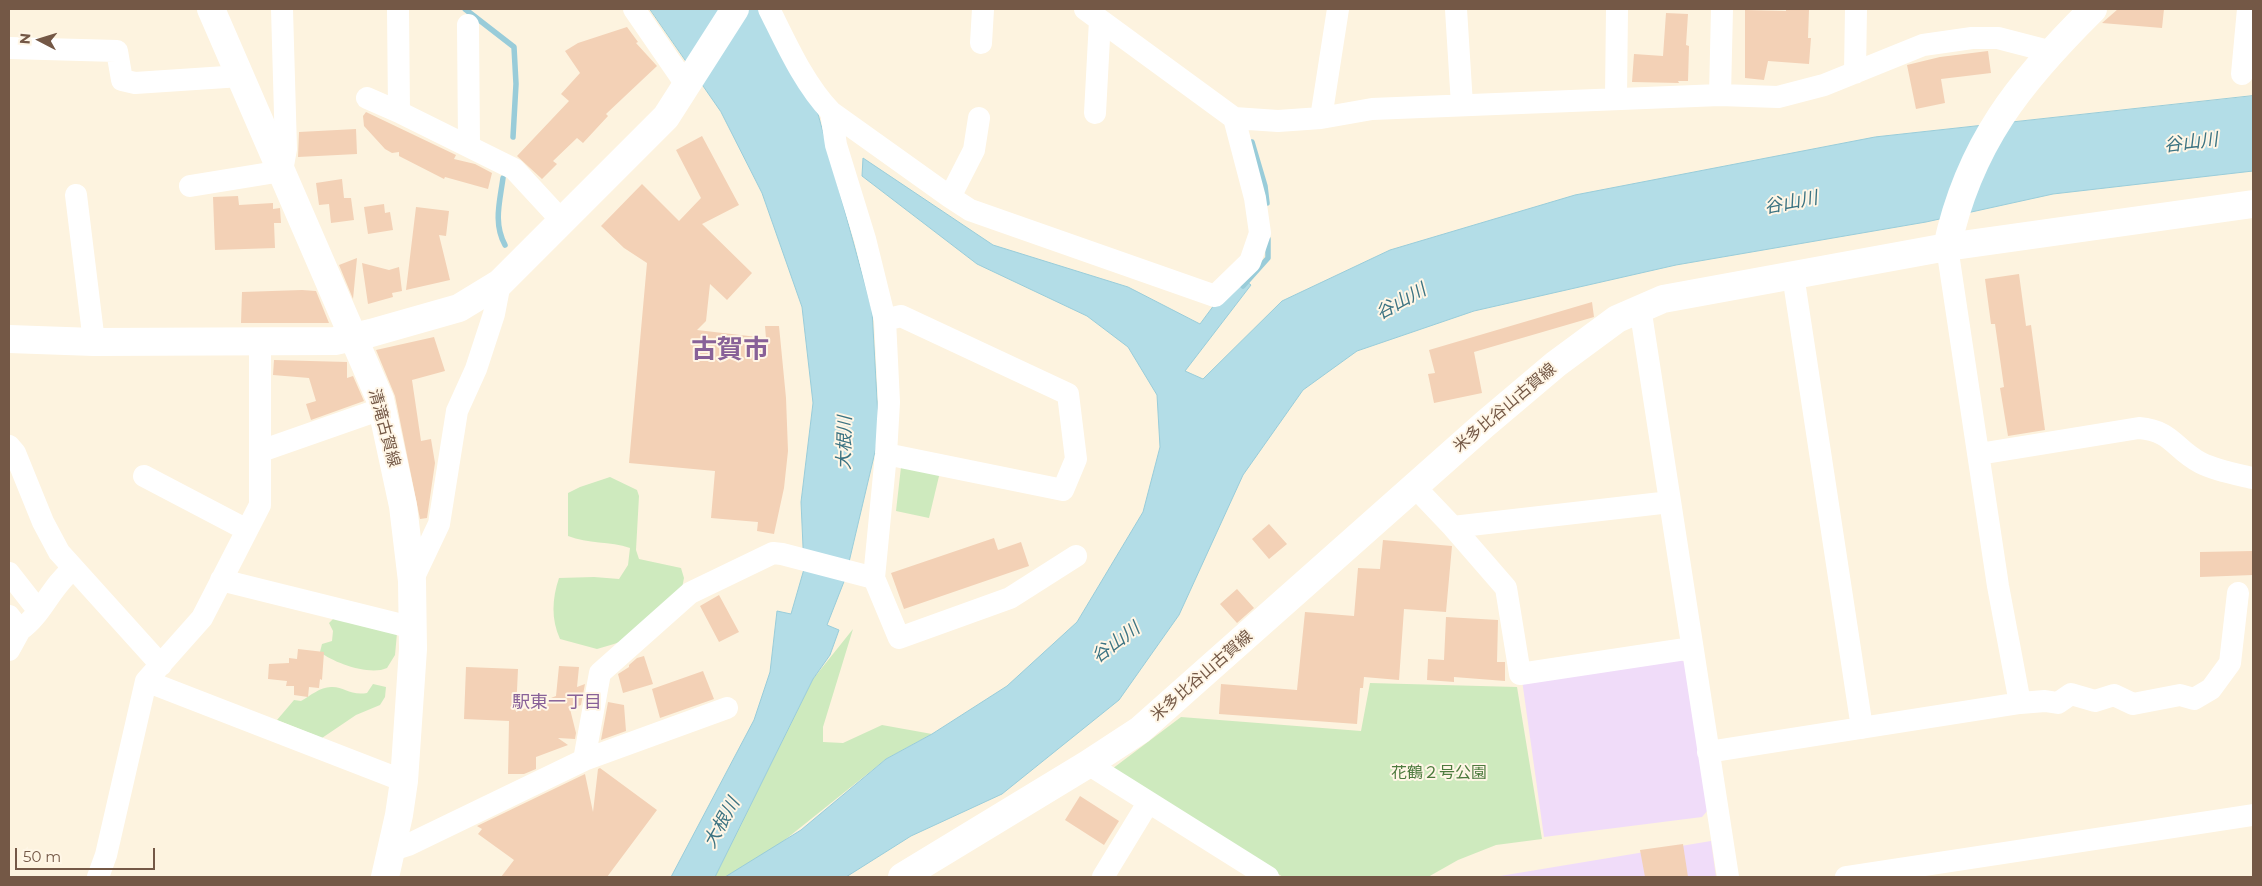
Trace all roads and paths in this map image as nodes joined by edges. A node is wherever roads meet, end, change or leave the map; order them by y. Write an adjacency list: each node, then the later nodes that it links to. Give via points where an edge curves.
1 (211, 9): 22 (main road, 清滝古賀線)
2 (282, 9): 35 (street, via 286,149)
3 (398, 9): 28 (street)
4 (634, 9): 23 (street)
5 (735, 9): 23 (main road)
6 (768, 9): 29 (street, via 821,102)
7 (983, 9): 17 (street)
8 (1338, 9): 33 (street)
9 (1456, 9): 27 (street)
10 (1617, 9): 26 (street)
11 (1722, 9): 24 (street)
12 (1856, 9): 20 (street)
13 (2093, 9): 19 (main road)
14 (2248, 9): 21 (street)
15 (1090, 12): 30 (street); 32 (street)
16 (468, 25): 34 (street)
17 (981, 43)
18 (9, 48): 22 (street, via 117,51 122,80 135,83)
19 (2052, 52): 20 (street, via 1998,38 1972,38 1923,45); 41 (main road, via 2004,109 1988,135 1954,216)
20 (1855, 73): 24 (street, via 1778,97)
21 (2242, 74)
22 (241, 76): 35 (main road, 清滝古賀線)
23 (687, 86): 40 (main road, via 666,117)
24 (1720, 95): 26 (street)
25 (367, 98): 28 (street)
26 (1616, 98): 27 (street)
27 (1462, 105): 33 (street, via 1372,109)
28 (399, 112): 34 (street)
29 (831, 112): 38 (street); 45 (street, via 836,145 865,239)
30 (1095, 113)
31 (979, 118): 38 (street, via 974,150)
32 (1234, 118): 33 (street, via 1278,121); 38 (street, via 1255,198 1260,233 1250,262 1215,296 970,210)
33 (1321, 118)
34 (469, 145): 40 (street, via 514,169)
35 (282, 172): 36 (street); 47 (main road, 清滝古賀線)
36 (190, 186)
37 (76, 195): 48 (street)
38 (950, 197)
39 (2253, 204): 41 (main road, 米多比谷山古賀線)
40 (563, 222): 43 (main road)
41 (1947, 247): 42 (main road, 米多比谷山古賀線); 54 (street)
42 (1793, 275): 44 (main road, 米多比谷山古賀線, via 1663,298); 76 (street)
43 (500, 283): 47 (main road, via 459,308); 66 (street, via 494,314 476,369 457,411 439,524)
44 (1640, 307): 57 (main road, 米多比谷山古賀線, via 1617,319 1556,364); 58 (street)
45 (885, 320): 53 (street, via 889,402); 53 (street, via 901,316 1068,394 1076,459 1063,490)
46 (9, 338): 48 (main road)
47 (352, 338): 49 (main road); 50 (main road, 清滝古賀線)
48 (94, 342): 49 (main road)
49 (260, 342): 52 (street)
50 (382, 409): 52 (street); 66 (main road, 清滝古賀線, via 403,506)
51 (9, 446): 62 (street, via 43,522)
52 (260, 451): 60 (street, via 260,505)
53 (886, 454): 64 (street)
54 (1979, 454): 56 (street, via 2138,428 2168,436 2202,464); 74 (street, via 1998,586)
55 (144, 476): 60 (street)
56 (2253, 478)
57 (1414, 486): 59 (street); 79 (main road, 米多比谷山古賀線, via 1165,709 1140,730)
58 (1670, 502): 59 (street); 71 (street)
59 (1452, 527): 71 (street, via 1506,588 1520,674)
60 (247, 530): 65 (street)
61 (1076, 556): 64 (street, via 1010,598 899,638)
62 (73, 569): 68 (street, via 62,578); 73 (street)
63 (9, 573): 68 (street)
64 (874, 578): 78 (street, via 772,553 690,593 600,673)
65 (221, 580): 70 (street); 73 (street, via 202,618)
66 (412, 581): 70 (main road, 清滝古賀線)
67 (2238, 593): 74 (street, via 2230,663 2211,689 2194,699 2180,695 2133,704 2114,695 2095,702 2070,694 2058,703)
68 (38, 610): 69 (street, via 30,624)
69 (14, 623): 72 (street)
70 (414, 628): 80 (main road, 清滝古賀線)
71 (1692, 648): 77 (street)
72 (9, 650)
73 (153, 673): 80 (street); 84 (street)
74 (2020, 703): 76 (street)
75 (727, 708): 78 (street)
76 (1862, 728): 77 (street)
77 (1708, 752): 89 (street)
78 (584, 760): 83 (street)
79 (1088, 764): 81 (street); 86 (main road, 米多比谷山古賀線)
80 (404, 781): 83 (main road, 清滝古賀線)
81 (1148, 803): 87 (street); 88 (street)
82 (2253, 815): 90 (street)
83 (392, 850): 85 (main road, 清滝古賀線)
84 (98, 877)
85 (385, 877)
86 (902, 877)
87 (1103, 877)
88 (1268, 877)
89 (1728, 877)
90 (1846, 877)

